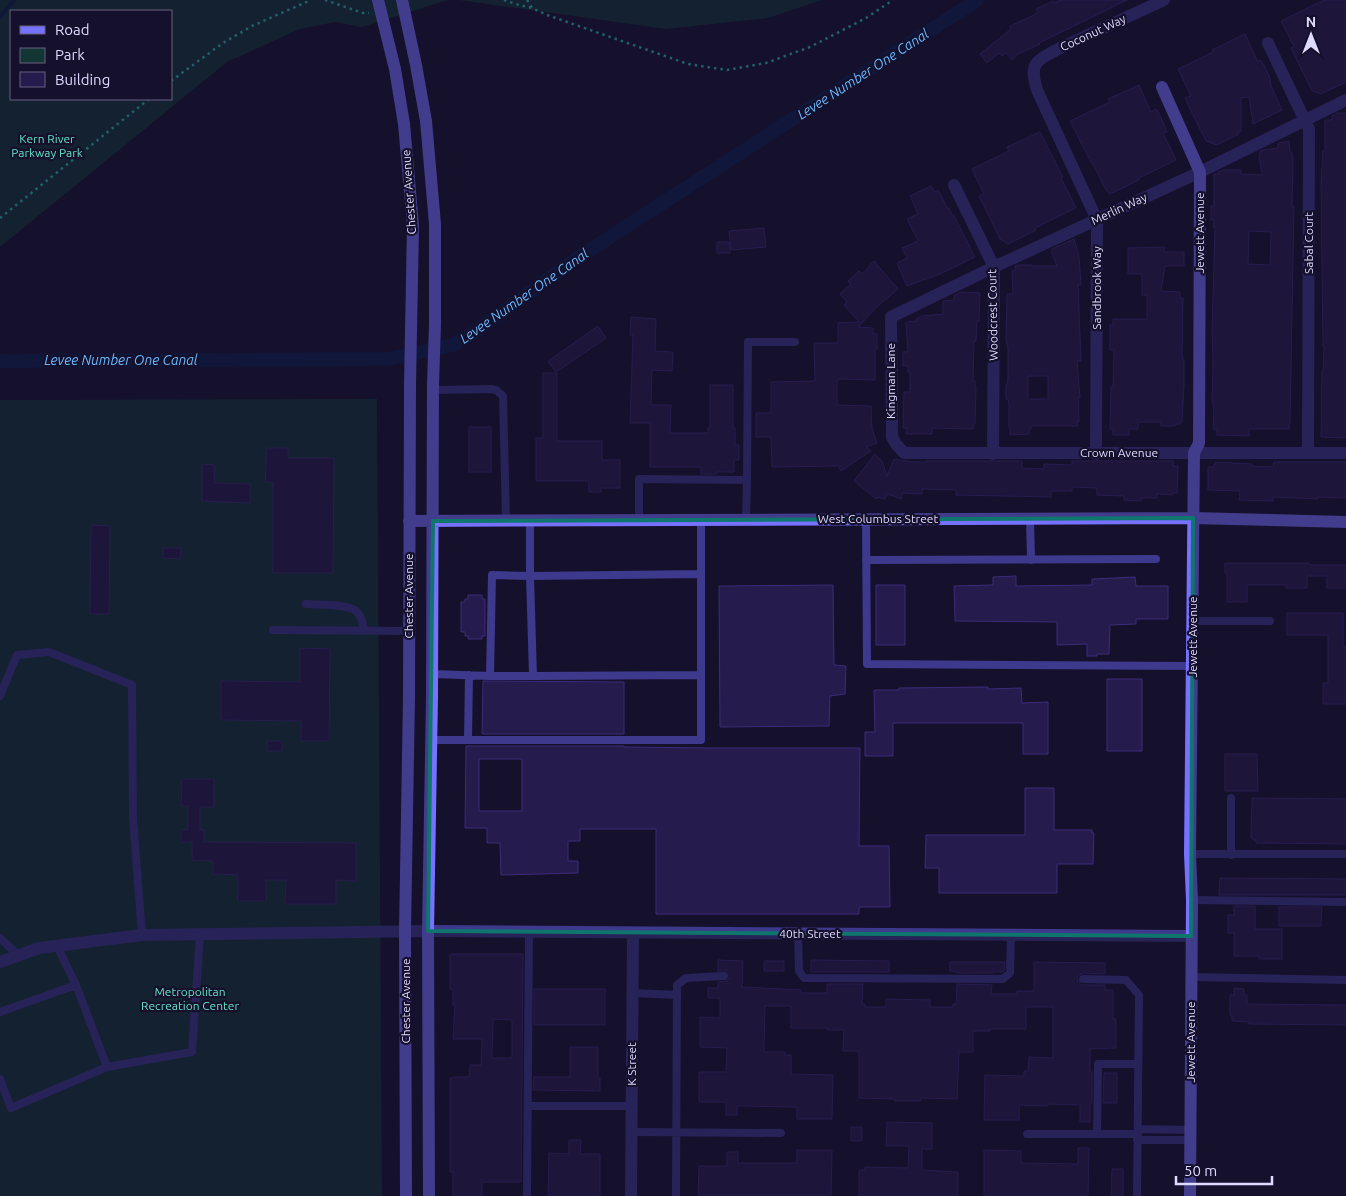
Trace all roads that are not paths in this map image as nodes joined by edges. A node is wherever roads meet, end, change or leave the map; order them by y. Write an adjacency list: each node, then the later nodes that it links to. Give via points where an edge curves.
1 (402, 0): 15 (main road, Chester Avenue, via 426,121 435,224)
2 (1164, 0): 5 (street, Coconut Way, via 1041,59 1036,63)
3 (379, 5): 30 (main road, Chester Avenue, via 395,69 404,124 413,225)
4 (1268, 43): 8 (street, Sabal Court)
5 (1034, 77): 11 (street, Sandbrook Way)
6 (1162, 87): 9 (main road, Jewett Avenue)
7 (1346, 100): 8 (street, Merlin Way)
8 (1305, 120): 9 (street, Merlin Way); 18 (street, Sabal Court, via 1310,129)
9 (1200, 172): 11 (street, Merlin Way); 17 (main road, Jewett Avenue, via 1199,443)
10 (954, 186): 12 (street, Woodcrest Court)
11 (1097, 220): 12 (street, Merlin Way); 21 (street, Sandbrook Way)
12 (994, 267): 13 (street, Merlin Way); 20 (street, Woodcrest Court)
13 (891, 317): 16 (street, Kingman Lane, via 892,437)
14 (795, 342): 22 (lane, via 748,342)
15 (433, 388): 31 (main road, Chester Avenue); 32 (lane, via 490,389 504,396)
16 (896, 444): 20 (street, Crown Avenue, via 904,453)
17 (1194, 453): 18 (street, Crown Avenue); 21 (street, Crown Avenue); 24 (main road, Jewett Avenue)
18 (1308, 453): 19 (street, Crown Avenue)
19 (1346, 453)
20 (993, 454): 21 (street, Crown Avenue)
21 (1096, 454)
22 (747, 480): 27 (lane, via 640,479); 29 (lane)
23 (1030, 518): 24 (main road, West Columbus Street); 25 (main road, West Columbus Street); 36 (lane)
24 (1193, 518): 33 (main road, West Columbus Street); 40 (main road, Jewett Avenue)
25 (866, 519): 29 (main road, West Columbus Street); 35 (lane)
26 (530, 520): 27 (main road, West Columbus Street); 32 (main road, West Columbus Street); 38 (lane)
27 (639, 520): 28 (main road, West Columbus Street)
28 (701, 520): 29 (main road, West Columbus Street); 37 (lane)
29 (746, 520)
30 (410, 521): 31 (main road, West Columbus Street); 44 (main road, Chester Avenue)
31 (433, 521): 32 (main road, West Columbus Street); 46 (main road, Chester Avenue)
32 (506, 521)
33 (1346, 522)
34 (1156, 559): 36 (lane)
35 (866, 560): 36 (lane); 45 (lane, via 867,664)
36 (1030, 560)
37 (701, 574): 38 (lane); 48 (lane)
38 (530, 576): 49 (lane, via 492,575); 50 (lane)
39 (306, 604): 43 (lane, via 354,609 361,618)
40 (1193, 621): 41 (lane); 45 (main road, Jewett Avenue)
41 (1270, 621)
42 (273, 630): 43 (lane)
43 (364, 631): 44 (lane)
44 (409, 631): 61 (main road, Chester Avenue)
45 (1192, 666): 55 (main road, Jewett Avenue)
46 (432, 674): 47 (lane); 52 (main road, Chester Avenue)
47 (469, 675): 49 (lane); 53 (lane)
48 (701, 675): 50 (lane); 53 (lane, via 701,740)
49 (490, 676): 50 (lane)
50 (533, 676)
51 (0, 696): 64 (lane, via 17,655 49,652 132,685 133,818)
52 (431, 740): 53 (lane); 60 (main road, Chester Avenue)
53 (468, 740)
54 (1231, 798): 57 (lane)
55 (1190, 854): 57 (lane); 58 (main road, Jewett Avenue)
56 (1346, 854): 57 (lane)
57 (1231, 855)
58 (1192, 900): 59 (lane); 68 (main road, Jewett Avenue)
59 (1346, 902)
60 (428, 931): 61 (street, 40th Street); 62 (street, 40th Street); 94 (main road, Chester Avenue)
61 (405, 932): 65 (street, 40th Street); 93 (main road, Chester Avenue)
62 (529, 932): 63 (street, 40th Street); 84 (lane)
63 (633, 933): 66 (street, 40th Street); 78 (street, K Street)
64 (142, 934): 65 (street, 40th Street); 70 (street, 40th Street)
65 (200, 934): 82 (lane, via 192,1052)
66 (798, 934): 67 (street, 40th Street); 67 (lane, via 799,970 804,978 1003,979 1010,973)
67 (1011, 935): 68 (street, 40th Street)
68 (1191, 936): 74 (main road, Jewett Avenue)
69 (0, 938): 71 (lane)
70 (57, 946): 71 (street, 40th Street); 77 (lane)
71 (18, 955): 72 (street, 40th Street)
72 (0, 962)
73 (724, 976): 79 (lane, via 686,978 677,985)
74 (1191, 977): 76 (lane); 92 (main road, Jewett Avenue)
75 (1083, 979): 81 (lane, via 1126,980 1139,996)
76 (1346, 980)
77 (76, 985): 80 (lane); 82 (lane)
78 (632, 993): 79 (lane); 85 (street, K Street)
79 (677, 995): 87 (lane)
80 (0, 1012)
81 (1138, 1064): 90 (lane, via 1098,1064); 91 (lane)
82 (107, 1067): 83 (lane, via 11,1108)
83 (0, 1079)
84 (528, 1106): 85 (lane); 95 (lane)
85 (632, 1106): 86 (street, K Street)
86 (631, 1132): 87 (lane); 96 (street, K Street)
87 (676, 1133): 88 (lane); 97 (lane)
88 (781, 1133)
89 (1027, 1134): 90 (lane)
90 (1098, 1134): 91 (lane)
91 (1137, 1135): 92 (lane); 98 (lane)
92 (1190, 1135): 99 (main road, Jewett Avenue)
93 (406, 1196)
94 (429, 1196)
95 (527, 1196)
96 (631, 1196)
97 (676, 1196)
98 (1137, 1196)
99 (1190, 1196)

